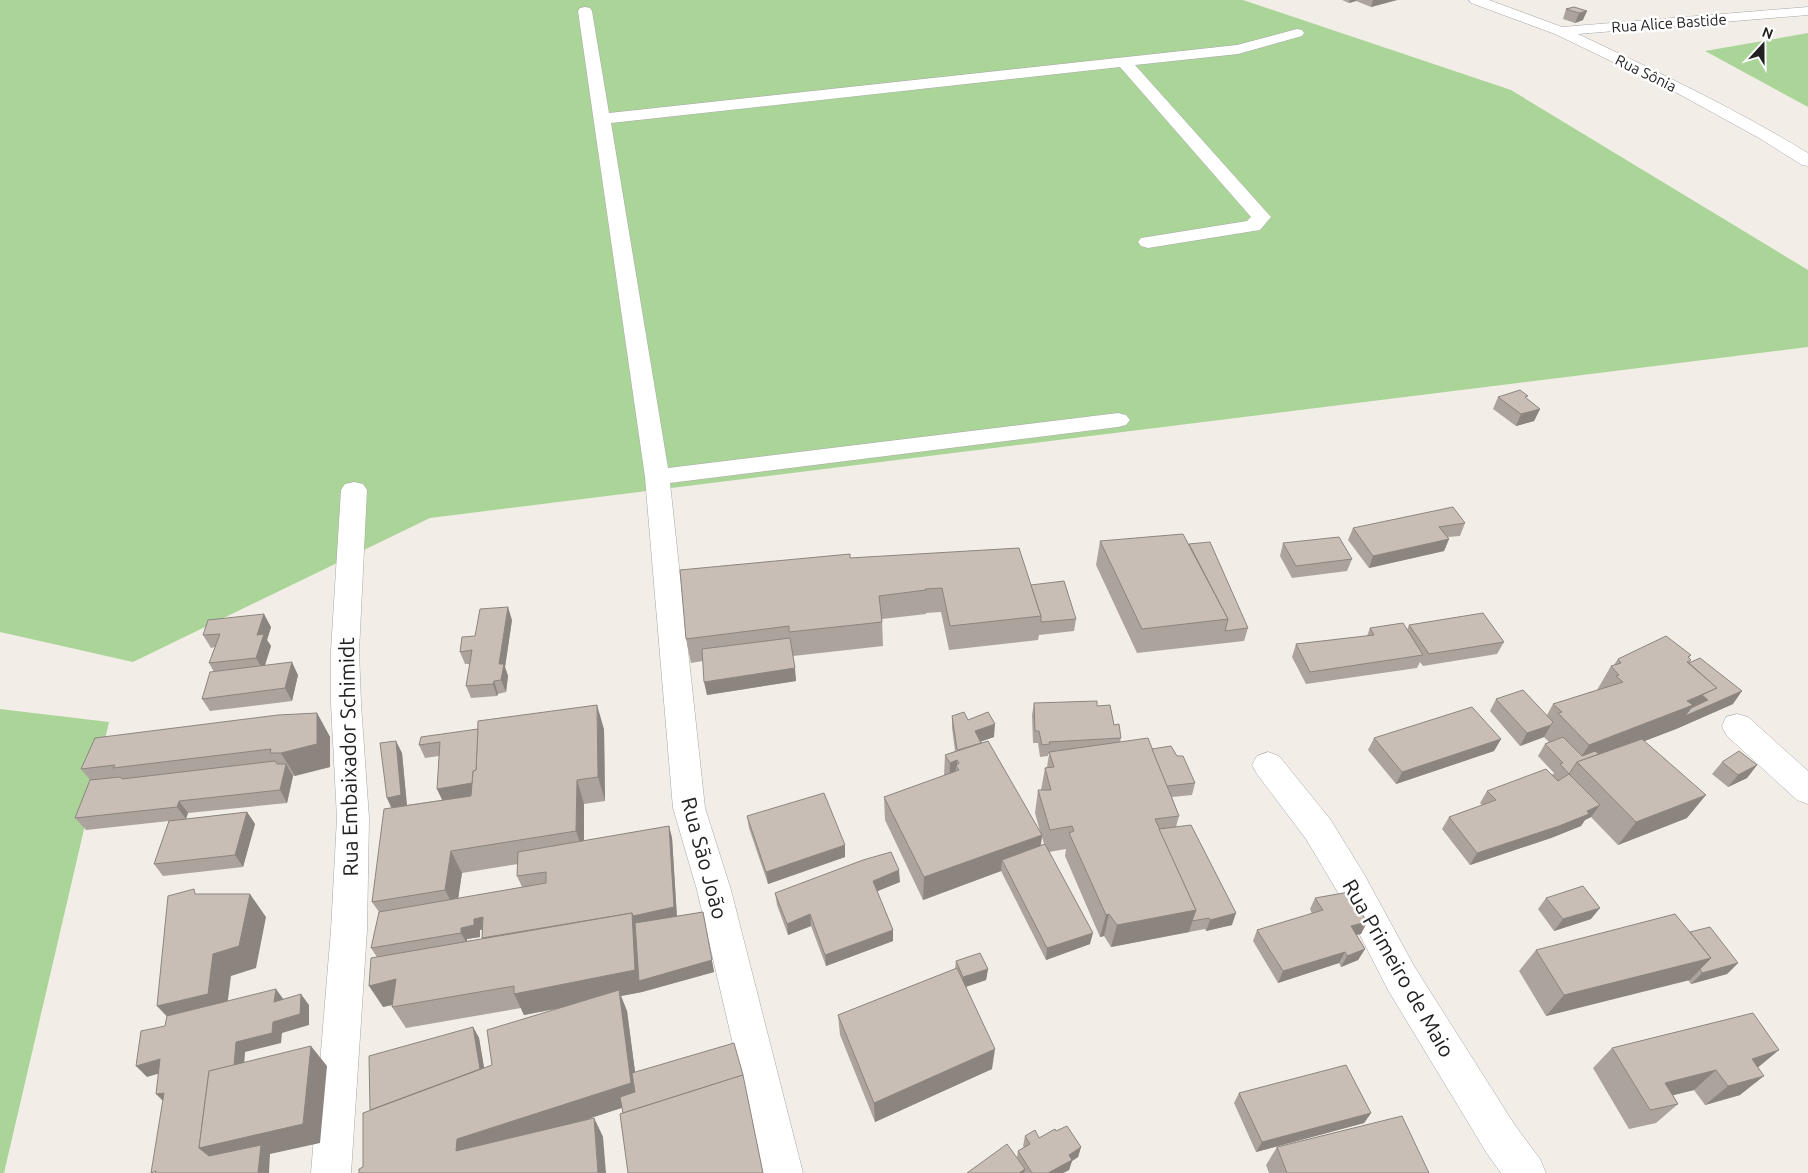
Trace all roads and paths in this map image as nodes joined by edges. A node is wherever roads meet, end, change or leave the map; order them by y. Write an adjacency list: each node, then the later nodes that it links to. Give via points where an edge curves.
1 (1476, 0): 4 (street, Rua Sônia)
2 (585, 11): 7 (street, Rua São João)
3 (1808, 11): 4 (street, Rua Alice Bastide)
4 (1560, 31): 8 (street, Rua Sônia, via 1691,95)
5 (1297, 33): 6 (street, via 1238,49)
6 (1124, 62): 7 (street); 9 (street, via 1261,217 1253,226)
7 (602, 119): 11 (street, Rua São João)
8 (1808, 161)
9 (1148, 242)
10 (1118, 420): 11 (street)
11 (657, 477): 17 (street, Rua São João, via 689,808 714,890)
12 (354, 490): 16 (street, Rua Embaixador Schimidt, via 346,704 354,818)
13 (1738, 726): 15 (street)
14 (1268, 766): 18 (street, Rua Primeiro de Maio, via 1318,829 1401,978 1500,1138)
15 (1808, 790)
16 (331, 1173)
17 (783, 1173)
18 (1526, 1173)

